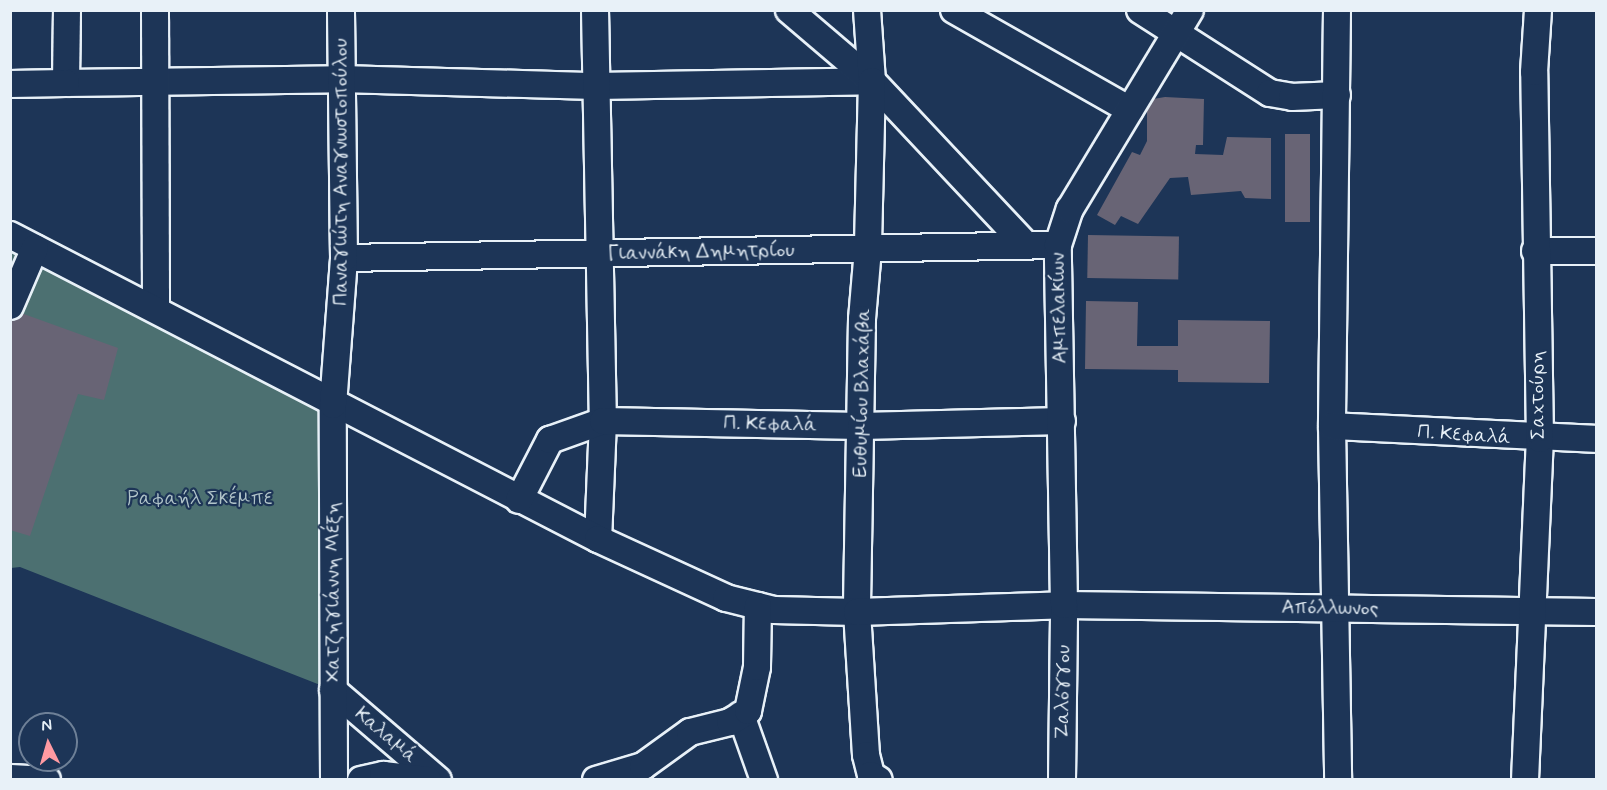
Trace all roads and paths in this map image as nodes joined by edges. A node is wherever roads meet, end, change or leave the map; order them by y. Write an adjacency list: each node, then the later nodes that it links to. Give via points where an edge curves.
1 (67, 10): 16 (street)
2 (155, 10): 15 (street)
3 (341, 10): 13 (street, Παναγιώτη Αναγνωστοπούλου)
4 (595, 10): 18 (street)
5 (789, 10): 14 (street)
6 (867, 10): 14 (street, Ευθυμίου Βλαχάβα)
7 (954, 10): 20 (street)
8 (1140, 10): 12 (street)
9 (1190, 10): 12 (street, Αμπελακίων)
10 (1337, 10): 19 (street)
11 (1538, 10): 26 (street, Σαχτούρη, via 1534,72)
12 (1176, 34): 19 (street, via 1270,93 1292,97); 20 (street, Αμπελακίων)
13 (341, 79): 15 (street); 18 (street); 29 (street, Παναγιώτη Αναγνωστοπούλου)
14 (872, 81): 18 (street); 23 (street); 25 (street, Ευθυμίου Βλαχάβα)
15 (156, 82): 16 (street); 31 (street)
16 (66, 83): 17 (street)
17 (10, 84)
18 (596, 86): 28 (street)
19 (1337, 95): 36 (street)
20 (1130, 110): 22 (street, Αμπελακίων, via 1070,209)
21 (10, 235): 24 (street, Απόλλωνος)
22 (1058, 245): 23 (street, Γιαννάκη Δημητρίου); 34 (street, Αμπελακίων)
23 (1027, 246): 25 (street, Γιαννάκη Δημητρίου)
24 (35, 248): 30 (street); 31 (street, Απόλλωνος)
25 (868, 249): 28 (street, Γιαννάκη Δημητρίου); 35 (street, Ευθυμίου Βλαχάβα, via 862,319)
26 (1535, 251): 27 (street); 37 (street, Σαχτούρη)
27 (1596, 251)
28 (599, 254): 29 (street, Γιαννάκη Δημητρίου); 33 (street)
29 (344, 258): 32 (street, Παναγιώτη Αναγνωστοπούλου)
30 (10, 306)
31 (156, 308): 32 (street, Απόλλωνος)
32 (333, 405): 39 (street, Απόλλωνος); 47 (street, Χατζηγιάννη Μέξη)
33 (603, 421): 35 (street, Π. Κεφαλά); 39 (street, Π. Κεφαλά, via 550,440); 40 (street)
34 (1062, 421): 35 (street, Π. Κεφαλά); 41 (street, Αμπελακίων)
35 (861, 426): 45 (street, Ευθυμίου Βλαχάβα)
36 (1332, 426): 37 (street, Π. Κεφαλά); 43 (street)
37 (1540, 439): 38 (street, Π. Κεφαλά); 44 (street, Σαχτούρη)
38 (1596, 439)
39 (519, 501): 40 (street, Απόλλωνος)
40 (598, 539): 42 (street, Απόλλωνος, via 726,598)
41 (1064, 605): 43 (street, Απόλλωνος); 45 (street, Απόλλωνος); 58 (street, Ζαλόγγου)
42 (758, 606): 45 (street, Απόλλωνος, via 774,610); 48 (street, via 754,696 748,711)
43 (1338, 609): 44 (street, Απόλλωνος); 59 (street)
44 (1530, 611): 46 (street, Απόλλωνος); 60 (street, Σαχτούρη)
45 (857, 612): 50 (street, Ευθυμίου Βλαχάβα, via 866,755)
46 (1596, 612)
47 (333, 690): 52 (street, Χατζηγιάννη Μέξη); 55 (street, Καλαμά)
48 (741, 715): 56 (street, via 690,732 644,766); 57 (street)
49 (10, 778): 51 (street)
50 (875, 778)
51 (48, 780)
52 (334, 780)
53 (361, 780): 54 (street, via 383,775)
54 (428, 780)
55 (438, 780)
56 (596, 780)
57 (764, 780)
58 (1062, 780)
59 (1338, 780)
60 (1525, 780)

